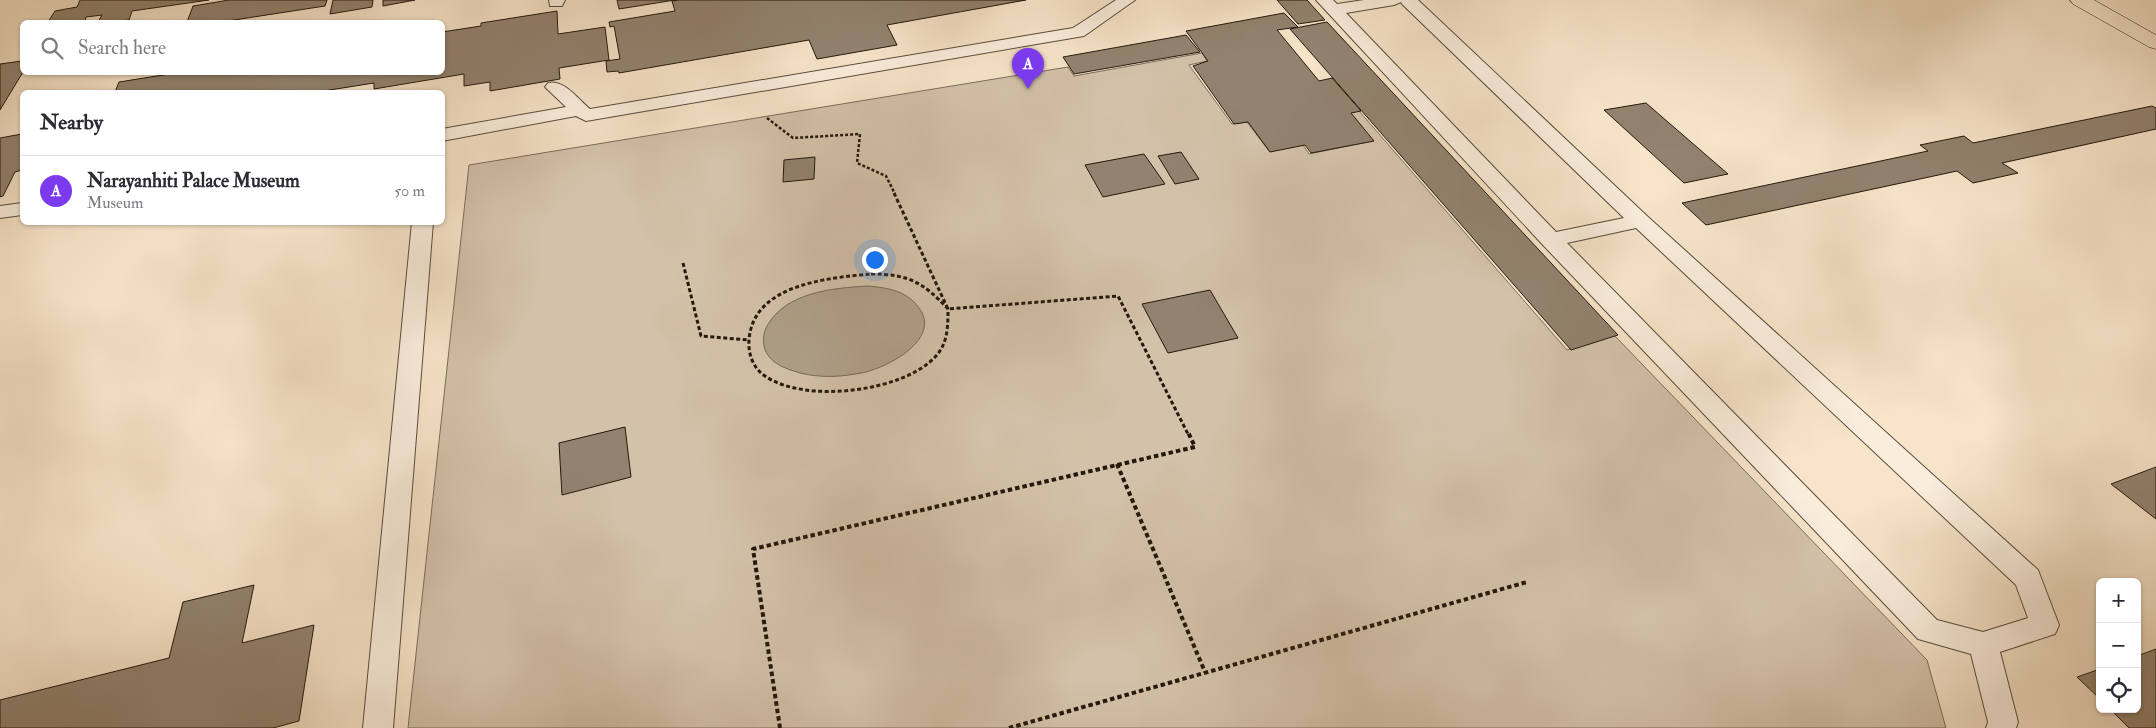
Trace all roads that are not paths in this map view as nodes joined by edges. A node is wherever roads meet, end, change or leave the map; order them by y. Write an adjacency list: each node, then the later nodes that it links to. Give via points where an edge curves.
1 (1127, 0): 8 (lane, via 1078,32 586,115)
2 (1394, 0): 5 (lane)
3 (1408, 0): 12 (lane)
4 (2080, 0): 6 (main road)
5 (1328, 5): 14 (lane)
6 (2156, 43)
7 (554, 87): 8 (lane)
8 (580, 110): 9 (lane)
9 (445, 134)
10 (20, 209): 11 (lane)
11 (0, 212)
12 (1640, 221): 14 (lane); 15 (lane, via 2028,578 2045,625)
13 (422, 225): 16 (lane)
14 (1551, 240): 15 (lane, via 1928,630)
15 (1983, 645): 17 (lane, via 2003,722)
16 (378, 728)
17 (2001, 728)

